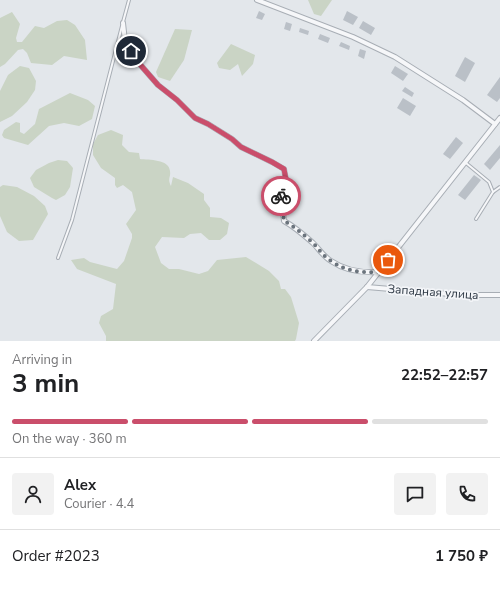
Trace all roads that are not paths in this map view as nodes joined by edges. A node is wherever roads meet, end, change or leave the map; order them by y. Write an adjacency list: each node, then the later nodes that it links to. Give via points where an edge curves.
1 (129, 0): 3 (lane)
2 (257, 0): 5 (street, via 353,37 395,57 463,100)
3 (123, 23): 11 (lane, via 72,220); 12 (street, via 125,41 137,61 158,85 195,118 241,147 284,169 286,180 281,196 284,221 314,244 329,261 362,273)
4 (500, 118): 5 (street)
5 (495, 124): 6 (lane); 7 (street)
6 (500, 128)
7 (465, 162): 9 (lane, via 489,182); 12 (street)
8 (500, 187): 9 (lane)
9 (493, 192): 10 (lane)
10 (476, 218)
11 (58, 258)
12 (378, 272): 13 (street)
13 (367, 287): 14 (street, Западная улица, via 462,295); 15 (street)
14 (500, 295)
15 (314, 341)

